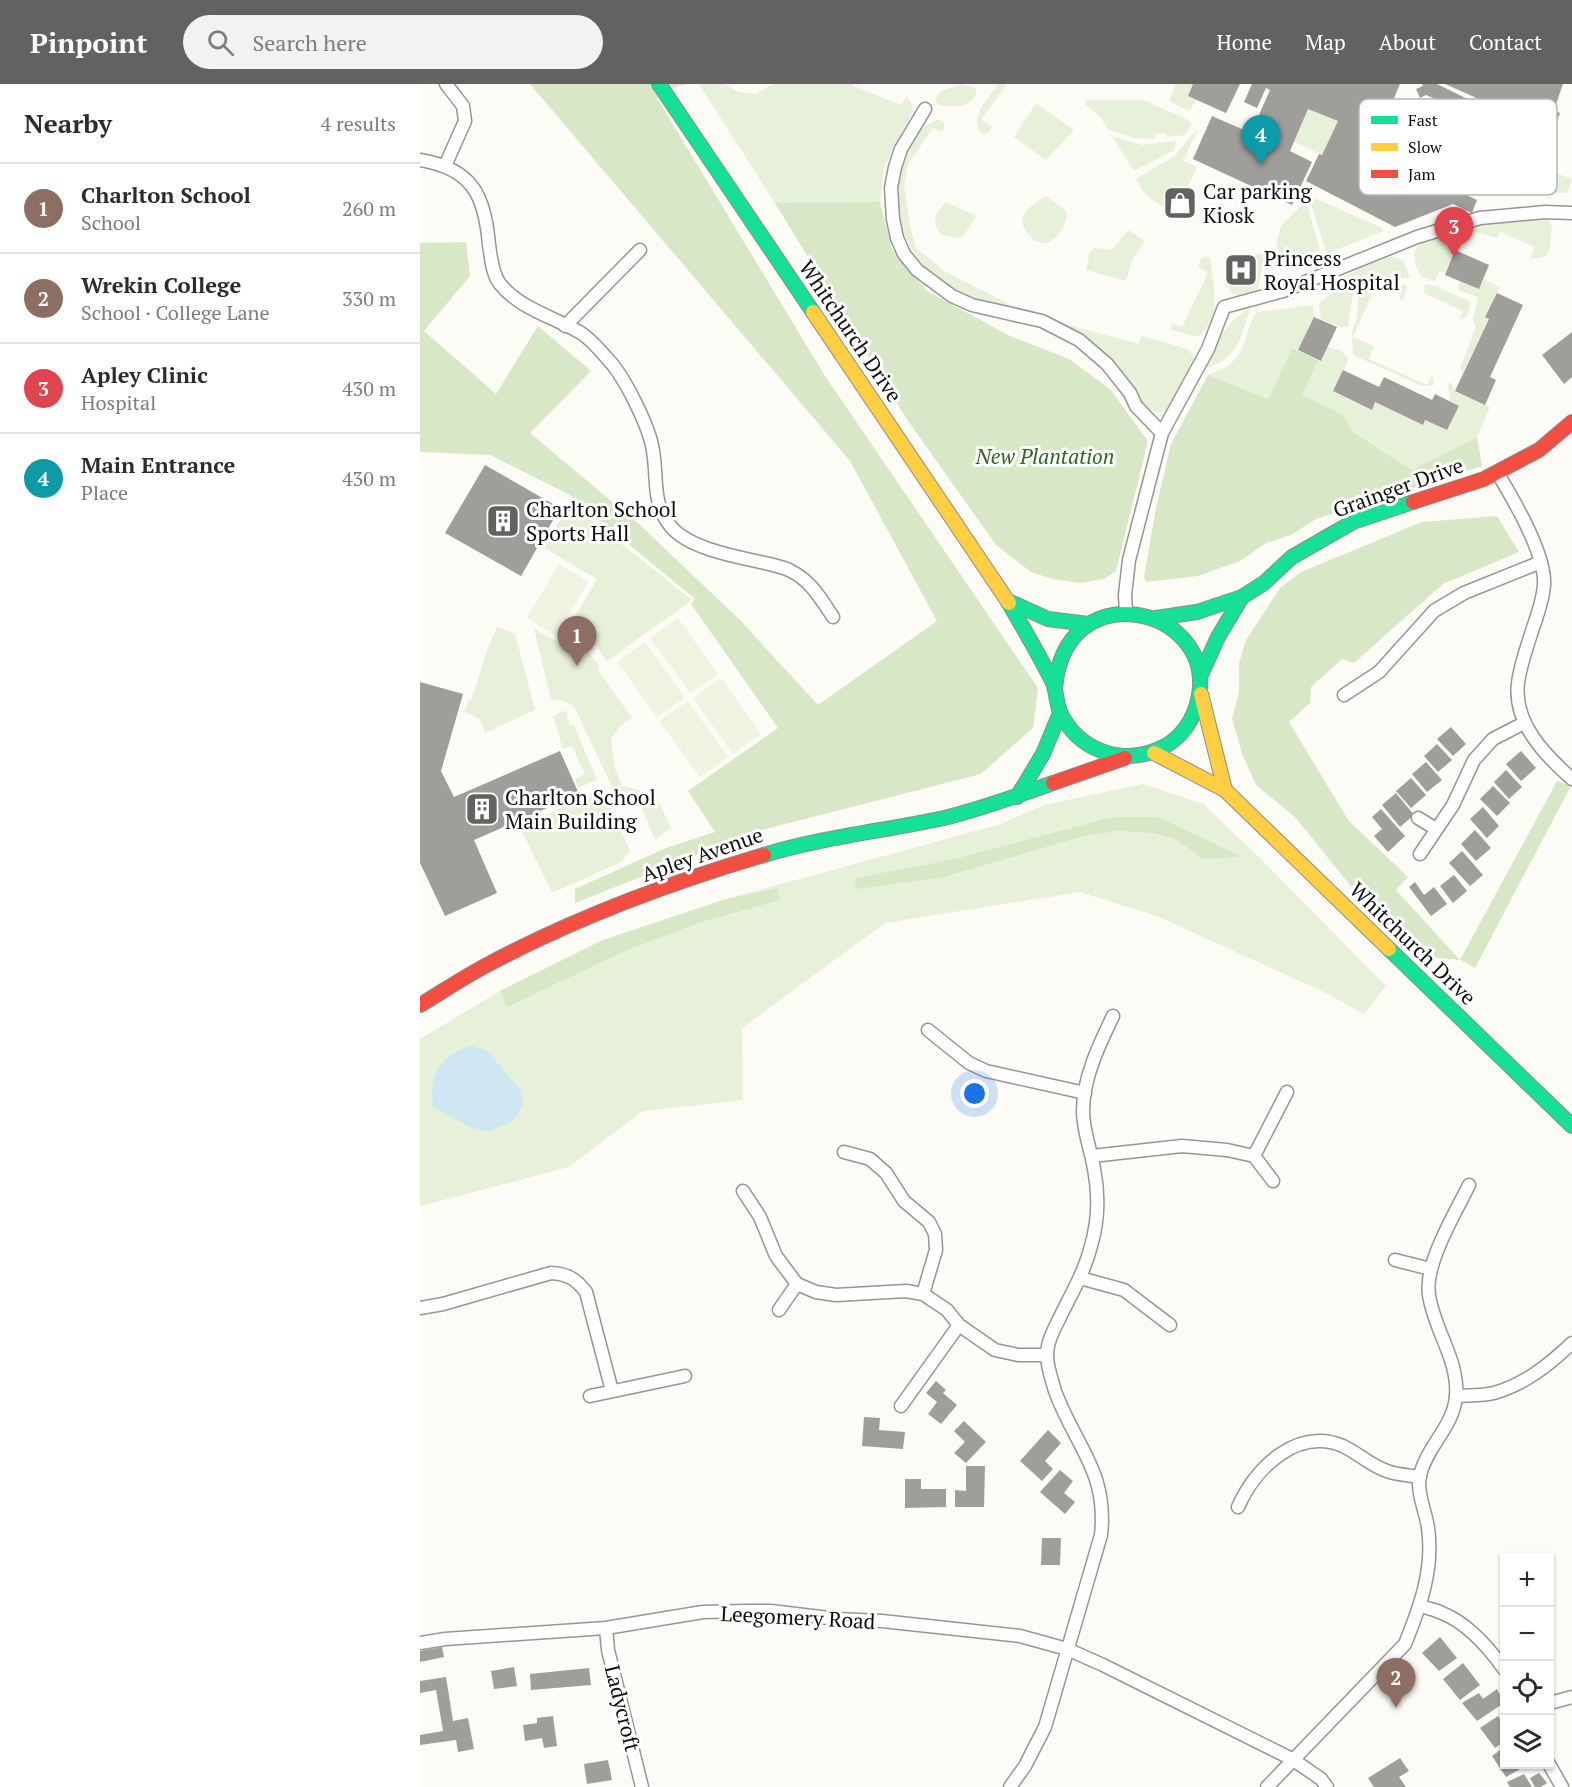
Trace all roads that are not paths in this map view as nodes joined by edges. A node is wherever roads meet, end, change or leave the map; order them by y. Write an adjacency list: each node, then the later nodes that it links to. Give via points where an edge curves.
1 (446, 84): 5 (street, via 463,106 465,121)
2 (659, 84): 14 (main road, Whitchurch Drive)
3 (925, 109): 10 (street, via 901,149 891,188 893,219 904,254 917,270 952,296 972,305 1042,321 1079,340 1107,364 1136,406)
4 (420, 160): 5 (street)
5 (445, 166): 8 (street, via 479,194 499,283 517,300)
6 (1572, 213): 10 (street, via 1480,218 1416,237 1283,291 1224,307 1208,349)
7 (640, 250): 8 (street)
8 (565, 326): 16 (street, via 583,334 614,366 646,422 654,451 654,481 661,511 674,530 695,544 790,570 815,589)
9 (1572, 422): 11 (main road, Grainger Drive, via 1539,450)
10 (1162, 433): 15 (street, via 1129,560)
11 (1497, 472): 12 (street); 13 (main road, Grainger Drive, via 1353,522 1292,557)
12 (1541, 562): 21 (street, via 1464,593 1434,611 1379,672); 23 (street, via 1541,601 1518,684)
13 (1242, 597): 17 (main road, Grainger Drive, via 1197,612); 19 (main road, Grainger Drive, via 1218,637)
14 (1008, 601): 18 (main road, Whitchurch Drive, via 1048,619); 20 (main road, Whitchurch Drive)
15 (1126, 612): 17 (main road, Whitchurch Drive); 18 (main road, Whitchurch Drive)
16 (833, 617)
17 (1156, 618): 19 (main road, Whitchurch Drive, via 1178,632 1193,653)
18 (1088, 624): 20 (main road, Whitchurch Drive, via 1073,636 1063,652 1056,670)
19 (1200, 683): 24 (main road, Whitchurch Drive, via 1197,706 1186,728); 27 (main road, Whitchurch Drive)
20 (1055, 689): 22 (main road, Whitchurch Drive)
21 (1344, 695)
22 (1060, 712): 25 (main road, Whitchurch Drive, via 1086,745); 28 (main road, via 1043,754)
23 (1524, 723): 26 (street, via 1542,751); 30 (street, via 1494,739 1474,760 1453,805)
24 (1154, 753): 25 (main road, Whitchurch Drive); 27 (main road, Whitchurch Drive)
25 (1125, 758): 28 (main road, Apley Avenue)
26 (1572, 779)
27 (1225, 790): 37 (main road, Whitchurch Drive)
28 (1017, 797): 32 (main road, Apley Avenue, via 963,813 778,850 696,876 596,914 496,959)
29 (1418, 818): 30 (street)
30 (1436, 829): 31 (street)
31 (1420, 854)
32 (420, 1005)
33 (1113, 1016): 36 (street, via 1097,1049)
34 (928, 1030): 36 (street, via 969,1063 986,1071)
35 (1287, 1092): 40 (street)
36 (1085, 1093): 39 (street, via 1085,1132)
37 (1572, 1126)
38 (844, 1152): 48 (street, via 870,1159 886,1173 904,1201 930,1222 936,1250)
39 (1092, 1156): 40 (street, via 1182,1146); 46 (street, via 1097,1217)
40 (1254, 1156): 41 (street)
41 (1273, 1182)
42 (1469, 1185): 45 (street)
43 (743, 1191): 47 (street, via 760,1216 776,1256)
44 (1395, 1260): 45 (street)
45 (1431, 1269): 58 (street, via 1429,1294 1451,1358)
46 (1080, 1278): 52 (street, via 1124,1290); 54 (street, via 1051,1334)
47 (797, 1284): 48 (street, via 836,1295); 50 (street)
48 (923, 1294): 51 (street)
49 (420, 1308): 56 (street, via 551,1273 564,1274 577,1280 586,1292)
50 (778, 1310)
51 (959, 1325): 54 (street, via 995,1350); 59 (street)
52 (1170, 1325)
53 (1572, 1343): 58 (street, via 1546,1367 1517,1384 1492,1393)
54 (1047, 1355): 65 (street, via 1061,1406 1090,1462 1103,1506 1101,1535)
55 (685, 1376): 56 (street)
56 (612, 1391): 57 (street)
57 (590, 1396)
58 (1456, 1396): 60 (street, via 1452,1413)
59 (901, 1406)
60 (1420, 1477): 61 (street, via 1388,1472 1342,1446 1309,1443 1285,1449 1265,1466); 62 (street, via 1430,1546)
61 (1238, 1507)
62 (1420, 1606): 66 (street, via 1443,1613 1464,1627); 69 (street, via 1405,1644)
63 (606, 1628): 64 (street, Leegomery Road); 65 (street, Leegomery Road, via 703,1612 771,1611 986,1631); 71 (street, Ladycroft)
64 (420, 1643)
65 (1066, 1649): 69 (street, Leegomery Road); 72 (street, via 1044,1726)
66 (1500, 1664)
67 (1572, 1697): 68 (street)
68 (1554, 1702)
69 (1292, 1759): 73 (street); 74 (street, Leegomery Road)
70 (1552, 1769): 75 (street)
71 (642, 1787)
72 (1010, 1787)
73 (1267, 1787)
74 (1327, 1787)
75 (1562, 1787)

